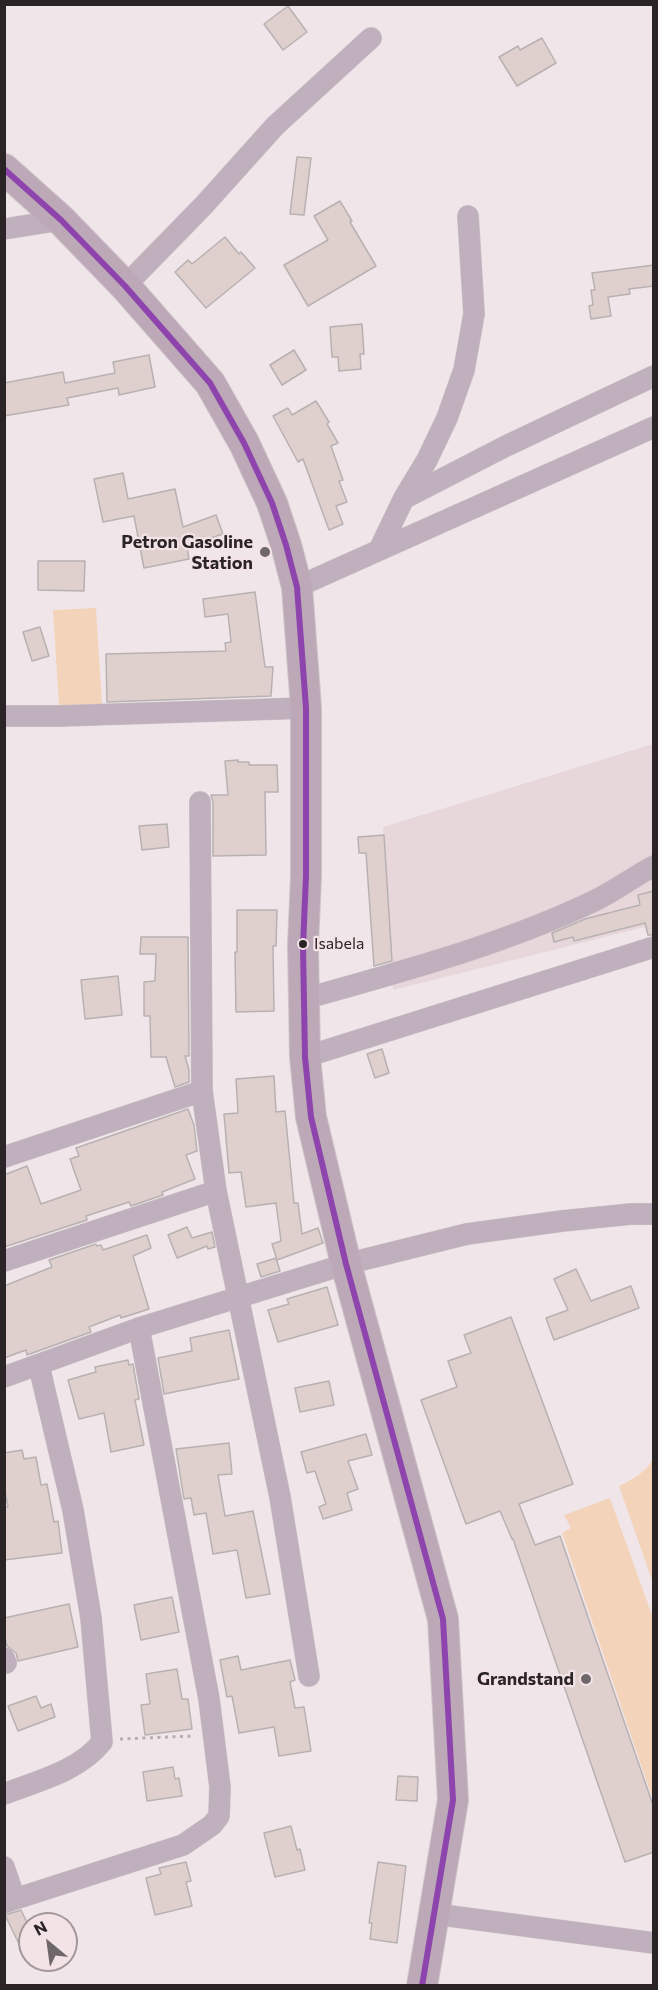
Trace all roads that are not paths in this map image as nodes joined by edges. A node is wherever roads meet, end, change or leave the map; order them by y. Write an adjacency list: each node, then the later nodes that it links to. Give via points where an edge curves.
1 (371, 38): 6 (street, via 275,126)
2 (4, 169): 4 (highway)
3 (468, 216): 9 (street, via 474,314 464,370 447,418)
4 (61, 220): 5 (street); 6 (highway)
5 (4, 229)
6 (125, 286): 11 (highway, via 210,383 272,503)
7 (654, 376): 9 (street)
8 (654, 427): 10 (street)
9 (404, 498): 10 (street)
10 (379, 550): 11 (street)
11 (297, 587): 12 (highway)
12 (306, 708): 13 (street); 17 (highway)
13 (4, 716)
14 (200, 802): 19 (street)
15 (654, 866): 17 (street, via 596,900 530,928 444,959)
16 (654, 947): 18 (street)
17 (304, 999): 18 (highway)
18 (306, 1058): 24 (highway, via 311,1117)
19 (202, 1092): 20 (street); 21 (street)
20 (4, 1157)
21 (216, 1191): 23 (street); 25 (street)
22 (654, 1214): 24 (street, via 467,1234)
23 (4, 1261)
24 (346, 1264): 25 (street); 33 (highway, via 443,1619 453,1800)
25 (239, 1296): 26 (street); 29 (street, via 280,1497)
26 (139, 1328): 27 (street); 32 (street, via 196,1623 214,1735 219,1816 183,1845)
27 (39, 1366): 28 (street); 30 (street, via 73,1510 86,1586 102,1742 78,1764)
28 (4, 1377)
29 (309, 1676)
30 (4, 1794)
31 (4, 1867): 32 (street)
32 (10, 1901)
33 (435, 1914): 34 (street); 35 (highway)
34 (654, 1942)
35 (422, 1986)

